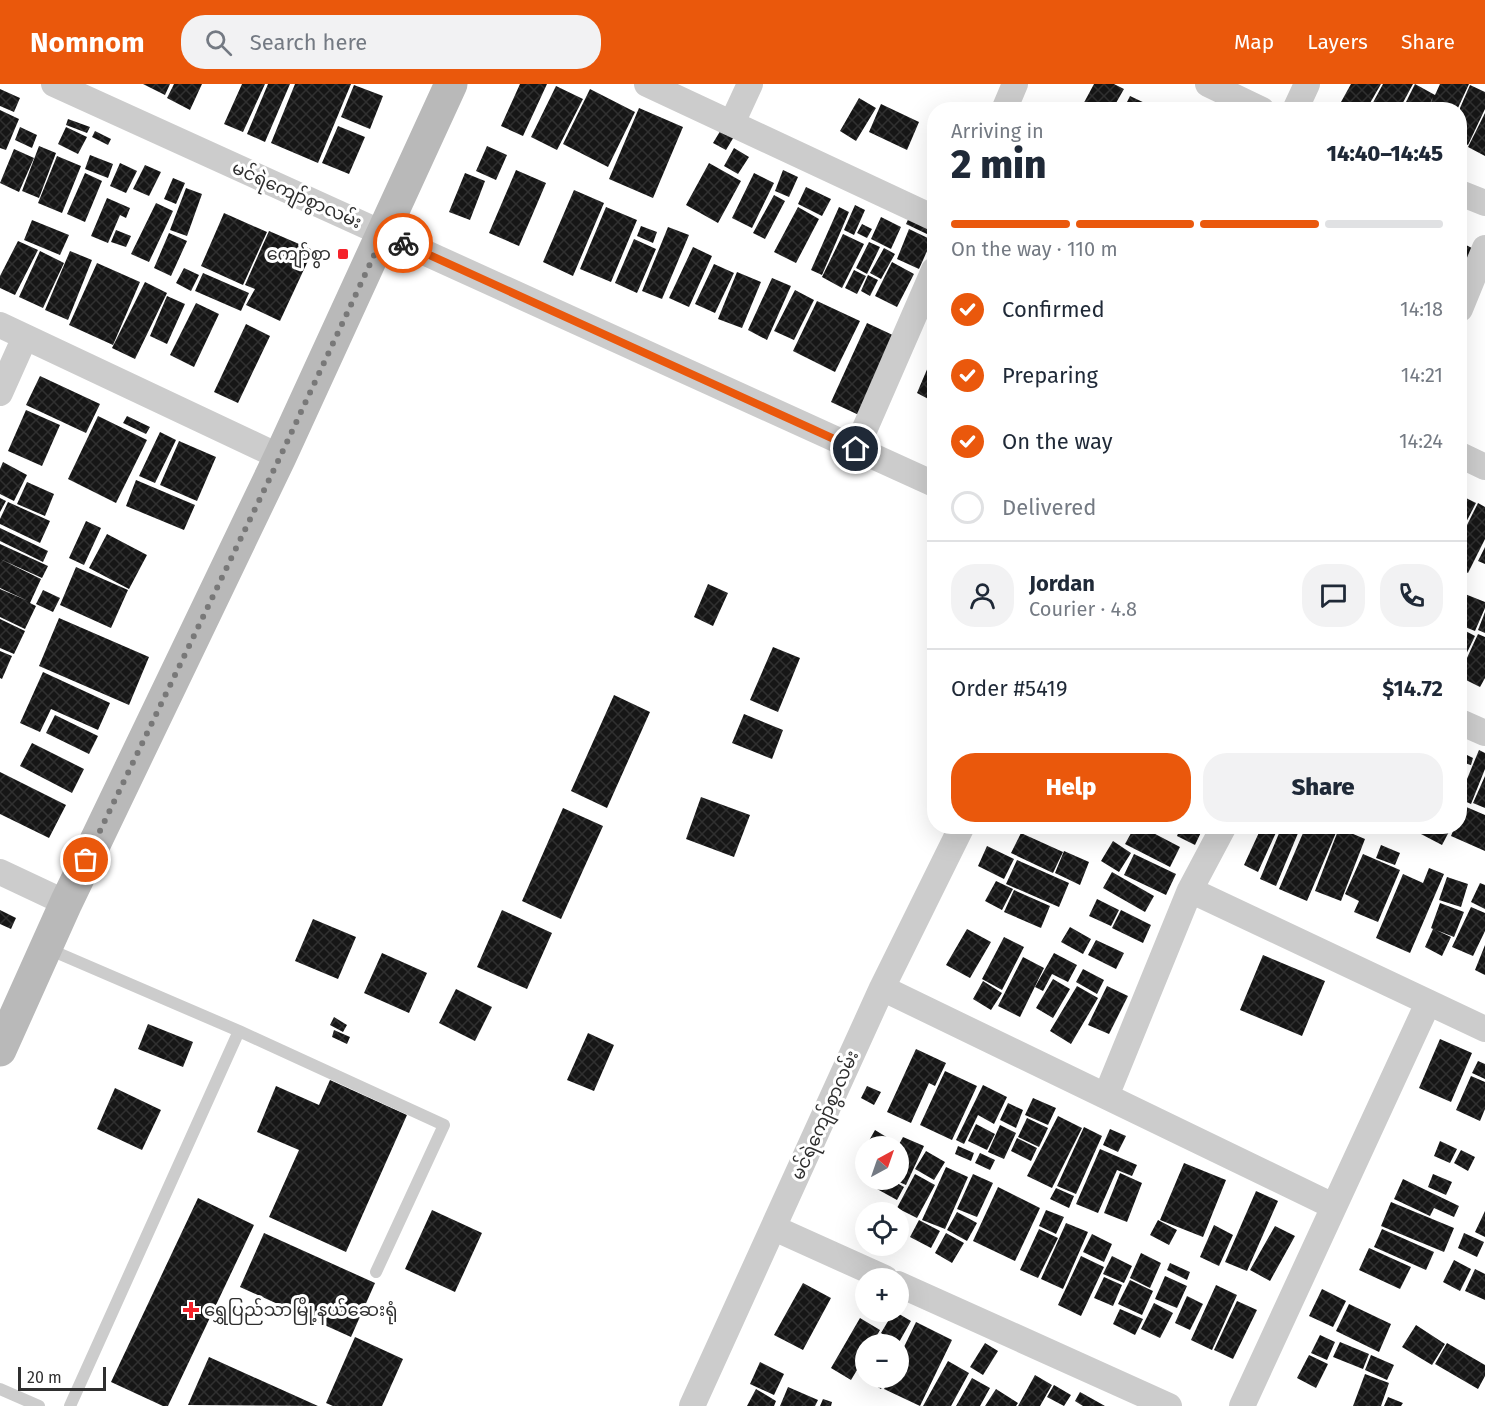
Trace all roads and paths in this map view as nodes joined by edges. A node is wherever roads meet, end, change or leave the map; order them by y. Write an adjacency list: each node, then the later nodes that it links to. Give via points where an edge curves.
1 (54, 84): 15 (street, မင်ရဲကျော်စွာလမ်း)
2 (451, 84): 15 (street)
3 (646, 84): 11 (street)
4 (750, 84): 11 (street)
5 (1015, 84): 8 (street)
6 (1208, 84): 9 (street)
7 (1307, 84): 10 (street)
8 (1007, 102)
9 (1245, 102)
10 (1299, 102)
11 (732, 123): 14 (street)
12 (1467, 196): 13 (street)
13 (1485, 203)
14 (927, 215)
15 (384, 234): 22 (street, မင်ရဲကျော်စွာလမ်း); 23 (street)
16 (1485, 248): 18 (street)
17 (927, 286): 22 (street)
18 (1467, 292)
19 (0, 325): 20 (street)
20 (26, 337): 21 (street); 23 (street)
21 (0, 393)
22 (856, 449): 26 (street, မင်ရဲကျော်စွာလမ်း)
23 (280, 457): 33 (street)
24 (1467, 458): 25 (street)
25 (1485, 467)
26 (927, 481)
27 (1467, 725): 28 (street)
28 (1485, 733)
29 (958, 834): 35 (street, မင်ရဲကျော်စွာလမ်း)
30 (1220, 834): 32 (street)
31 (0, 872): 33 (street)
32 (1190, 890): 36 (street); 40 (street)
33 (66, 903): 34 (street)
34 (45, 947): 38 (lane); 39 (street)
35 (882, 988): 40 (street); 42 (street, မင်ရဲကျော်စွာလမ်း)
36 (1428, 1003): 37 (street); 41 (street)
37 (1485, 1029)
38 (239, 1031): 44 (lane, via 444,1125); 48 (lane)
39 (0, 1050)
40 (1106, 1096): 41 (street)
41 (1333, 1206): 51 (street)
42 (774, 1228): 43 (street); 49 (street, မင်ရဲကျော်စွာလမ်း)
43 (863, 1268)
44 (376, 1272)
45 (909, 1289): 50 (street)
46 (0, 1389): 47 (lane)
47 (39, 1406)
48 (69, 1406)
49 (692, 1406)
50 (1169, 1406)
51 (1242, 1406)

